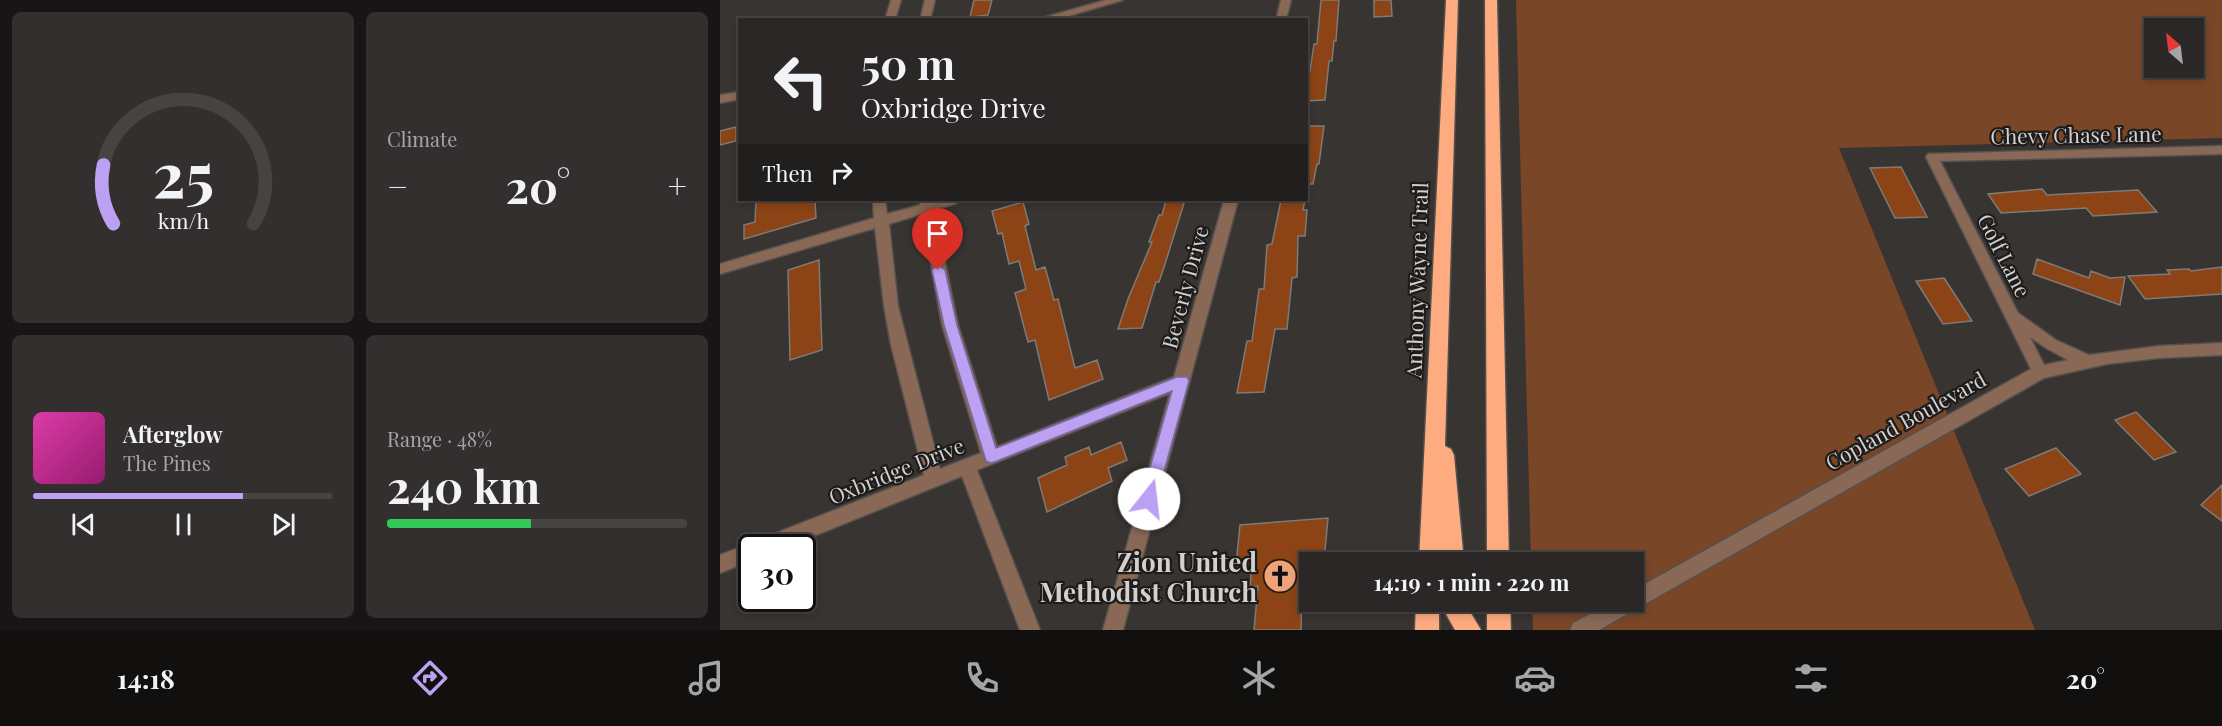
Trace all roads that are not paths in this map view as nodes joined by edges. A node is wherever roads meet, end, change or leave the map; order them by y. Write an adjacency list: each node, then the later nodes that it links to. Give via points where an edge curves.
1 (896, 0): 7 (street)
2 (930, 0): 8 (street)
3 (1118, 0): 9 (street)
4 (1286, 0): 10 (street)
5 (1452, 0): 26 (highway, Anthony Wayne Trail)
6 (1491, 0): 33 (highway)
7 (891, 18)
8 (926, 18)
9 (1048, 18)
10 (1282, 18)
11 (738, 94): 12 (street)
12 (720, 99)
13 (2222, 150): 14 (street, Chevy Chase Lane)
14 (1932, 157): 21 (street, Golf Lane)
15 (879, 201): 19 (street)
16 (944, 201): 18 (street)
17 (1232, 201): 25 (street, Beverly Drive)
18 (927, 203): 19 (street); 27 (street, via 950,325)
19 (881, 221): 20 (street); 29 (street, via 899,345)
20 (720, 270)
21 (2011, 315): 23 (street, via 2051,344); 24 (street, Golf Lane)
22 (2222, 349): 23 (street, Copland Boulevard, via 2159,352)
23 (2088, 362): 24 (street, Copland Boulevard)
24 (2040, 372): 36 (street, Copland Boulevard)
25 (1182, 381): 27 (street, Oxbridge Drive); 42 (street, Beverly Drive)
26 (1437, 381): 31 (highway, Anthony Wayne Trail); 32 (highway)
27 (991, 456): 28 (street, Oxbridge Drive)
28 (967, 466): 29 (street, Oxbridge Drive); 41 (street)
29 (934, 479): 30 (street, Oxbridge Drive)
30 (796, 534)
31 (1430, 552)
32 (1452, 552)
33 (1498, 552)
34 (738, 557): 35 (street)
35 (720, 564)
36 (1644, 594)
37 (1428, 612): 43 (highway)
38 (1458, 612): 44 (highway)
39 (1499, 612): 45 (highway)
40 (1612, 612): 46 (street, Copland Boulevard)
41 (1030, 630)
42 (1113, 630)
43 (1427, 630)
44 (1469, 630)
45 (1499, 630)
46 (1580, 630)

